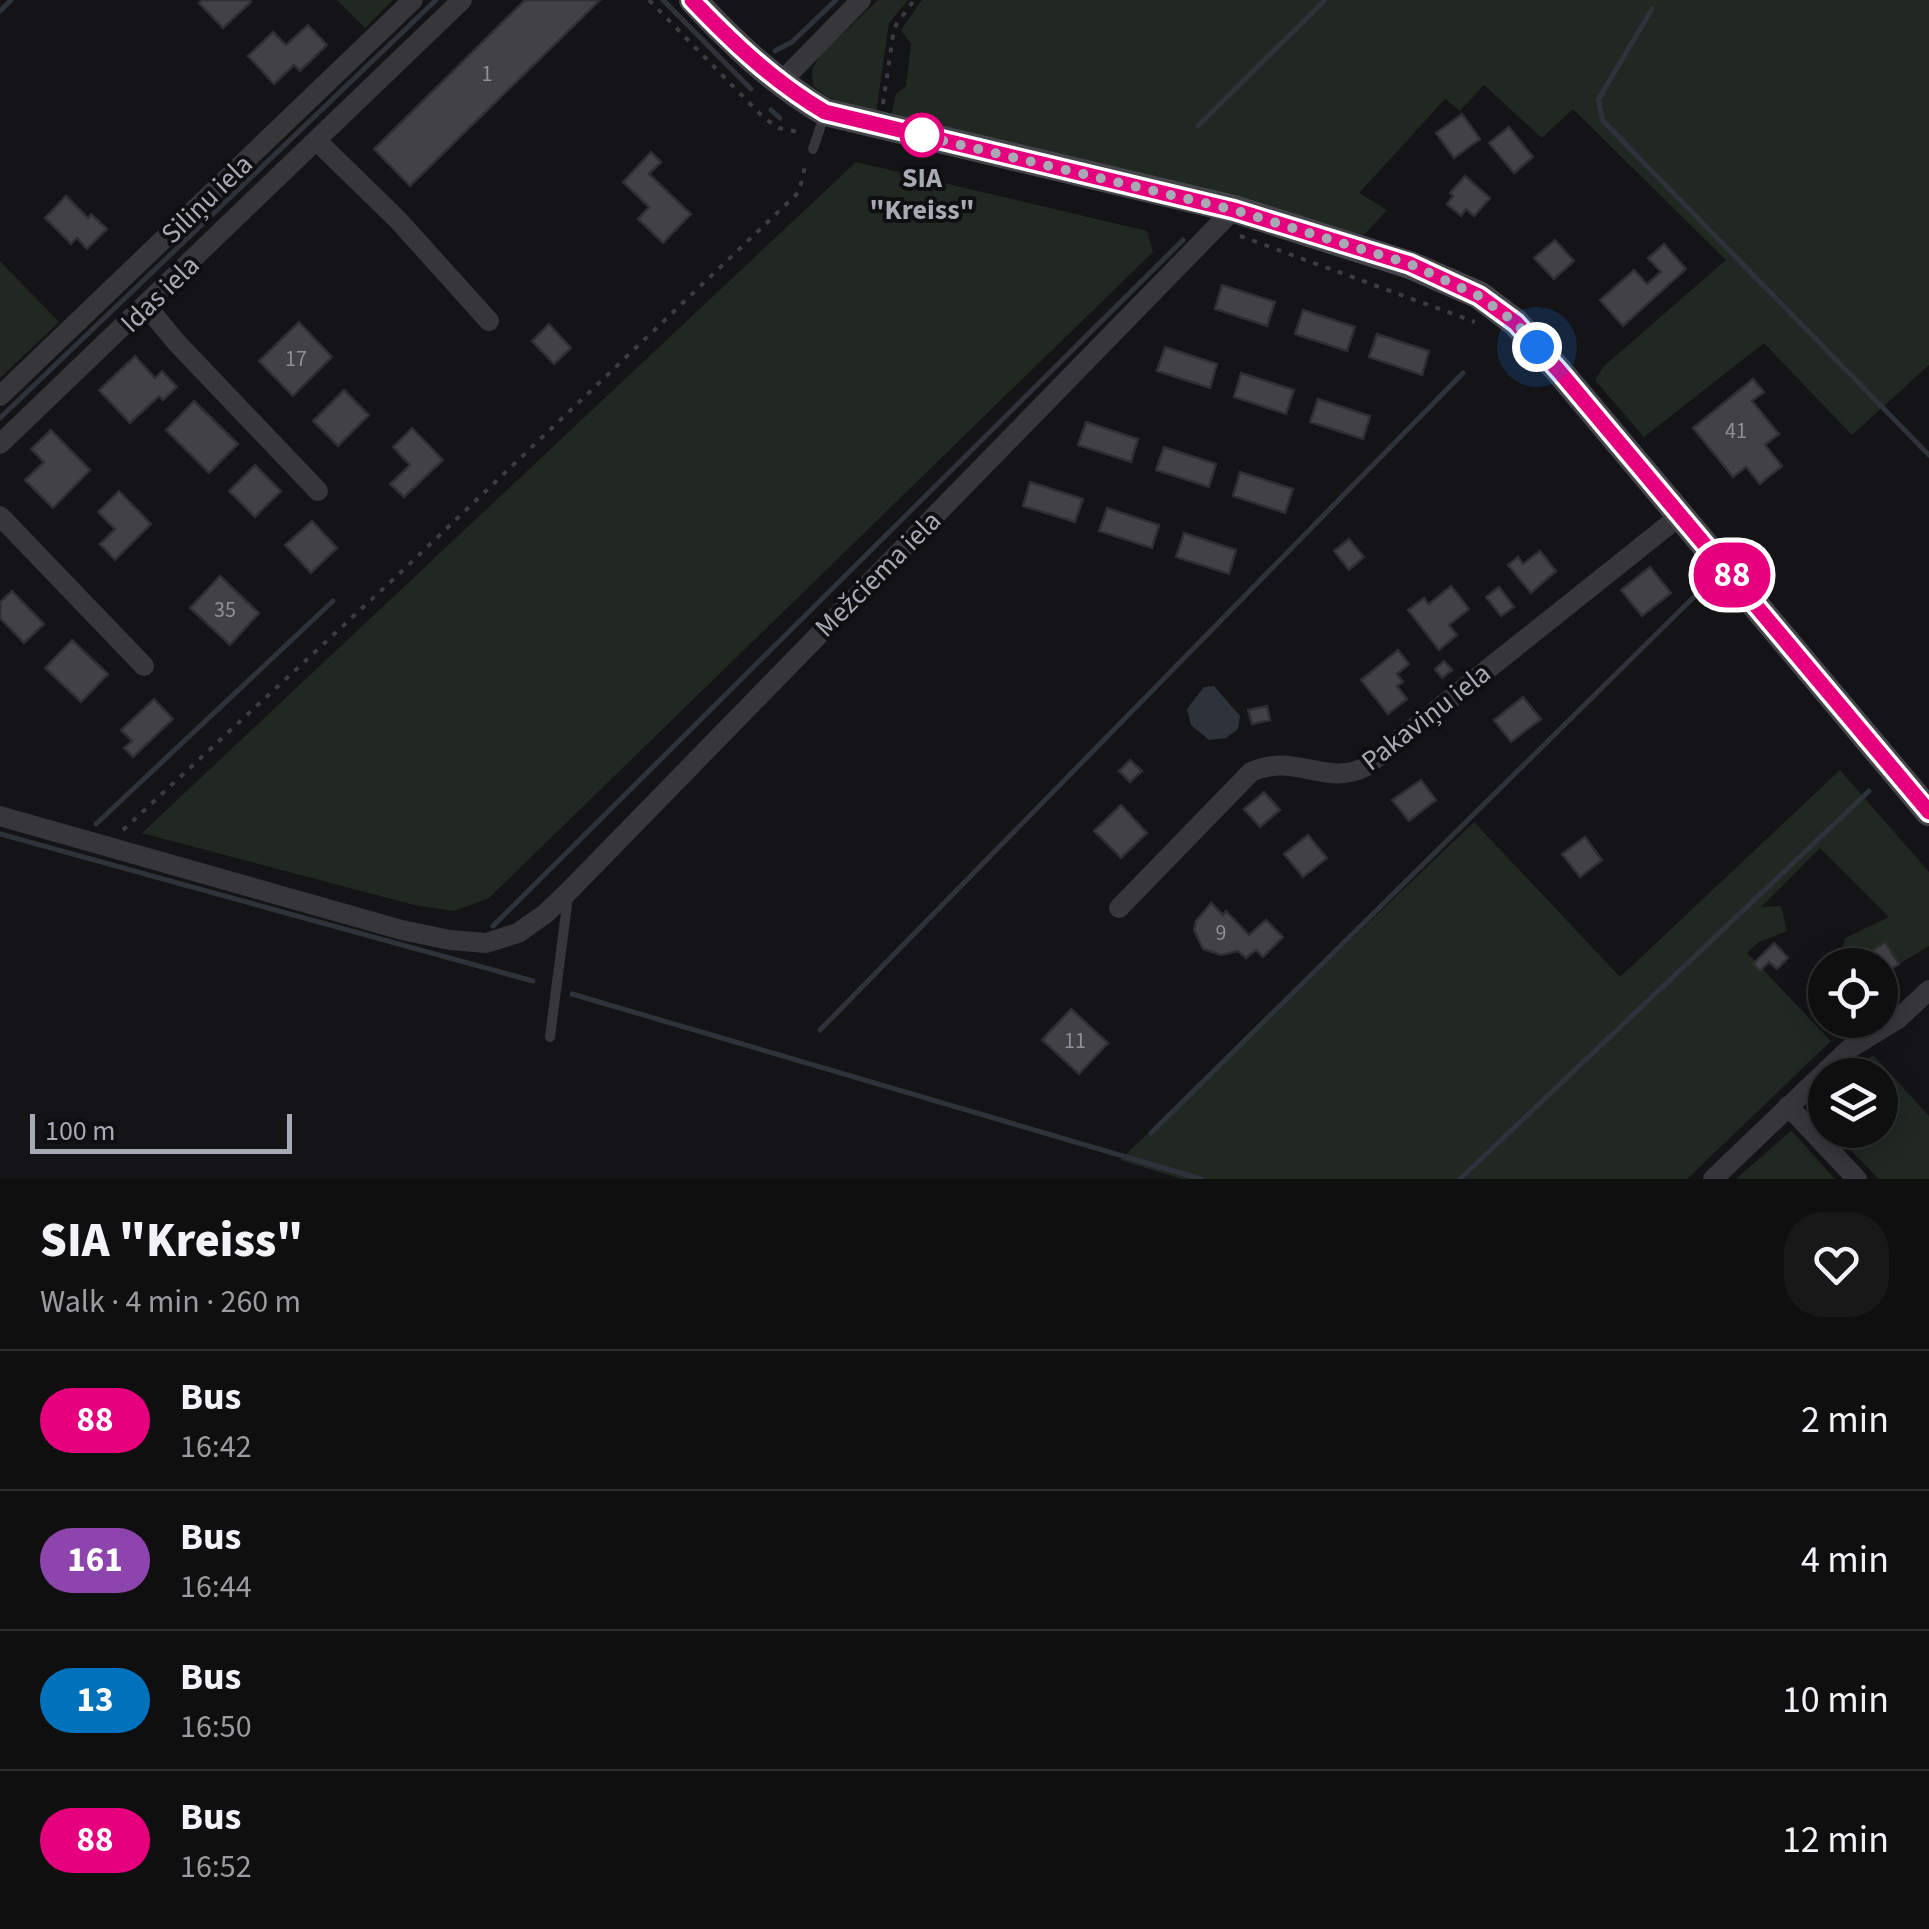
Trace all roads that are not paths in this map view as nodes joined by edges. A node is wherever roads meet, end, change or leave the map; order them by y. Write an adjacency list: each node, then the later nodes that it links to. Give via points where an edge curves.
1 (412, 0): 12 (street, Siliņu iela)
2 (462, 0): 7 (street, Idas iela)
3 (692, 0): 5 (street)
4 (861, 0): 5 (street)
5 (780, 82): 6 (street)
6 (821, 124): 8 (lane); 9 (street, via 880,125)
7 (318, 142): 10 (street, Idas iela); 11 (street)
8 (813, 149)
9 (1226, 219): 15 (street, via 1410,264 1479,296 1516,323); 20 (street, Mežciema iela)
10 (147, 306): 13 (street, Idas iela); 14 (street)
11 (490, 320)
12 (0, 396)
13 (0, 444)
14 (318, 492)
15 (1681, 515): 18 (street); 21 (street, Pakaviņu iela, via 1364,767 1337,774 1284,764 1251,772)
16 (0, 516): 17 (street)
17 (144, 666)
18 (1929, 812)
19 (0, 816): 20 (street, Mežciema iela, via 402,930 486,942 518,933)
20 (569, 891): 23 (lane)
21 (1119, 908)
22 (1929, 990): 24 (street)
23 (550, 1036)
24 (1788, 1106): 25 (street); 26 (street)
25 (1713, 1179)
26 (1857, 1179)

